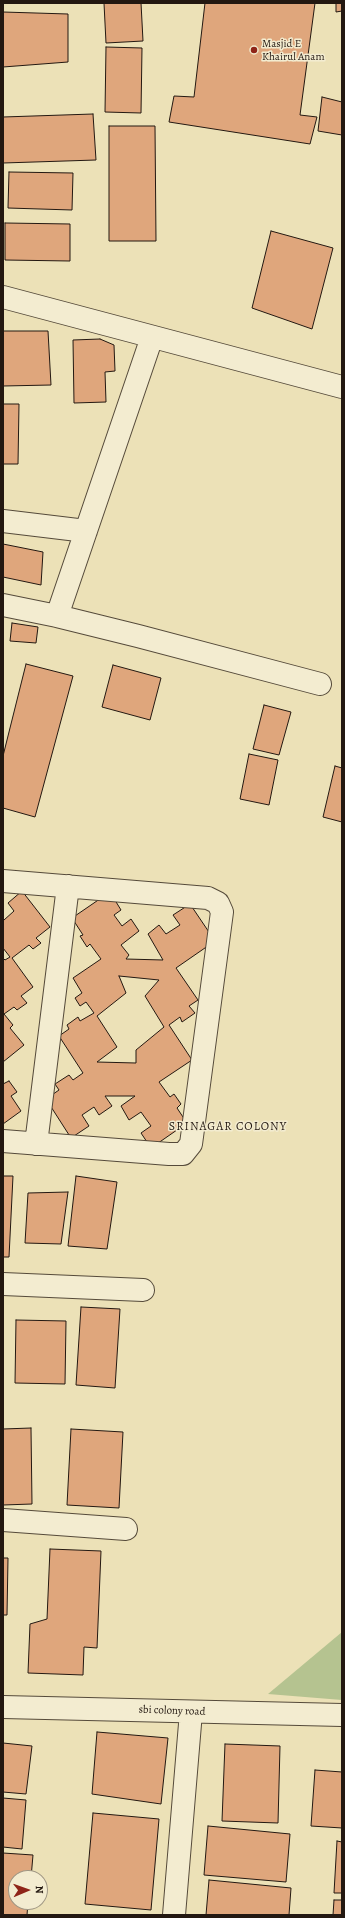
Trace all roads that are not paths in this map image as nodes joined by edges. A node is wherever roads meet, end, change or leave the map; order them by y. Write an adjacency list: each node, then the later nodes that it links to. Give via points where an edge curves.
1 (3, 297): 2 (street)
2 (152, 337): 3 (street); 5 (street)
3 (342, 387)
4 (3, 520): 5 (street)
5 (86, 531): 7 (street)
6 (3, 605): 7 (street)
7 (56, 616): 8 (street)
8 (320, 684)
9 (3, 881): 10 (street)
10 (68, 886): 12 (street); 12 (street, via 208,898 218,903 222,912 191,1144 183,1154)
11 (3, 1141): 12 (street)
12 (36, 1144)
13 (3, 1284): 14 (street)
14 (144, 1290)
15 (3, 1520): 16 (street)
16 (126, 1529)
17 (3, 1707): 18 (street, sbi colony road)
18 (191, 1712): 19 (street, sbi colony road); 20 (street)
19 (342, 1715)
20 (174, 1915)

